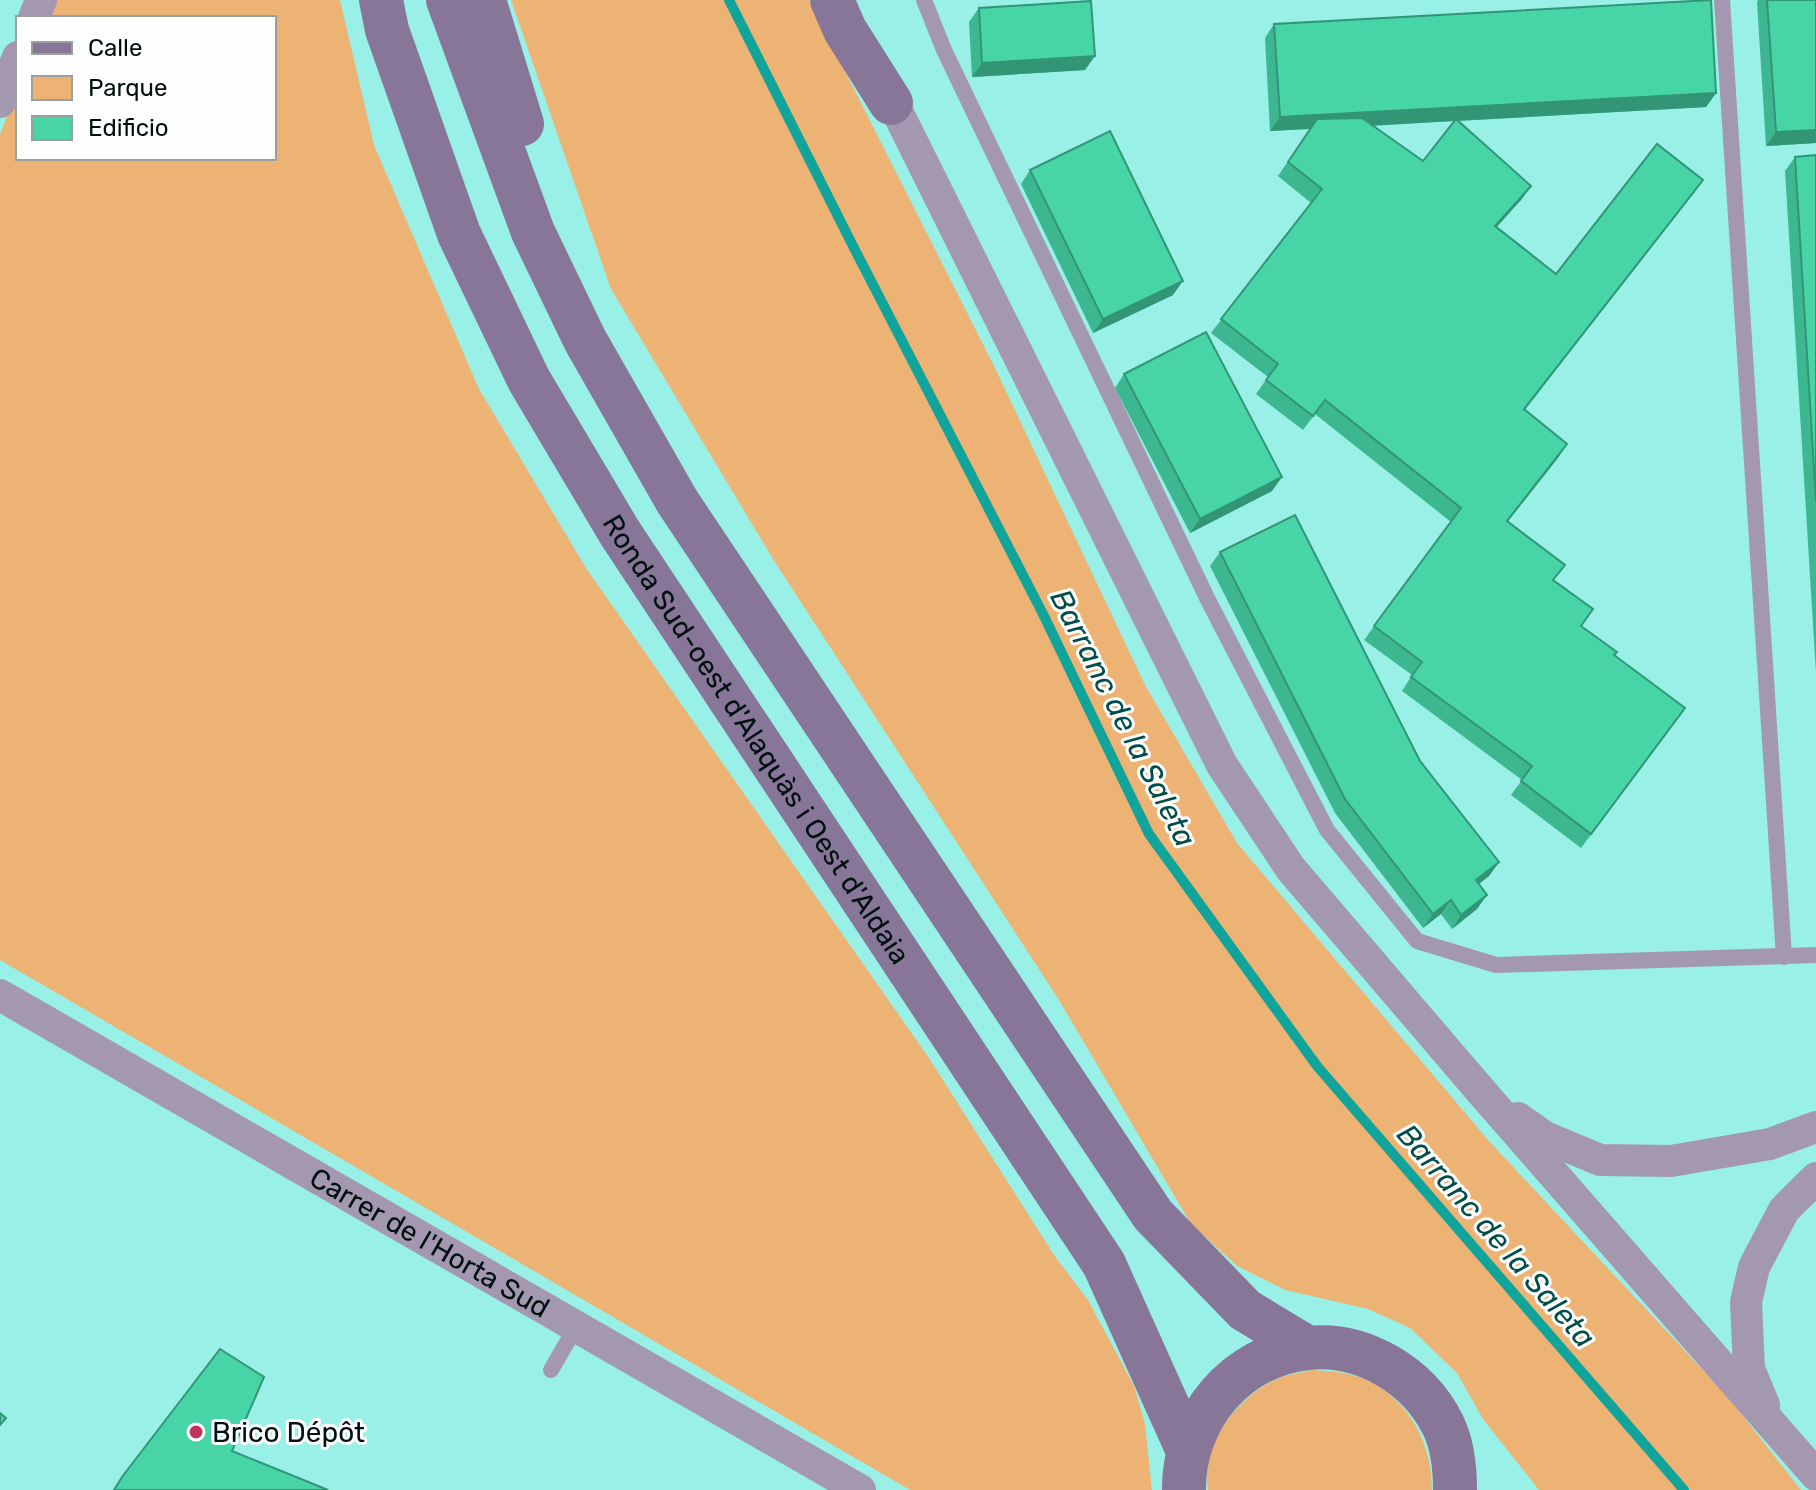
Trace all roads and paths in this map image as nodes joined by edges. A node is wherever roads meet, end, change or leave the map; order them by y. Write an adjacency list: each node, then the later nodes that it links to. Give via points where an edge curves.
1 (381, 0): 22 (main road, Ronda Sud-oest d'Alaquàs i Oest d'Aldaia, via 459,234 529,380 620,533 1104,1264)
2 (448, 0): 11 (main road)
3 (484, 0): 11 (main road, via 535,165)
4 (832, 0): 10 (main road)
5 (850, 0): 10 (street)
6 (924, 0): 13 (lane, via 1208,600 1327,830 1417,941 1496,965)
7 (1722, 0): 13 (lane)
8 (16, 62): 9 (street)
9 (0, 102)
10 (891, 103): 15 (street, via 1222,765 1291,869)
11 (533, 232): 19 (main road, via 585,340 677,501 1153,1215 1245,1310)
12 (1816, 955): 13 (lane)
13 (1784, 957)
14 (0, 995): 18 (street, Carrer de l'Horta Sud)
15 (1480, 1090): 16 (street, via 1545,1137 1600,1160 1671,1161 1770,1144); 21 (street)
16 (1816, 1127)
17 (1816, 1178): 21 (street, via 1784,1210 1768,1237 1746,1302 1749,1369)
18 (577, 1325): 20 (lane); 24 (street, Carrer de l'Horta Sud)
19 (1308, 1348): 22 (main road, via 1267,1358 1231,1380 1204,1412); 25 (main road, via 1349,1350 1388,1365 1420,1391 1443,1425 1455,1465)
20 (551, 1370)
21 (1787, 1441): 23 (street)
22 (1186, 1471)
23 (1816, 1475)
24 (860, 1490)
25 (1455, 1490)

